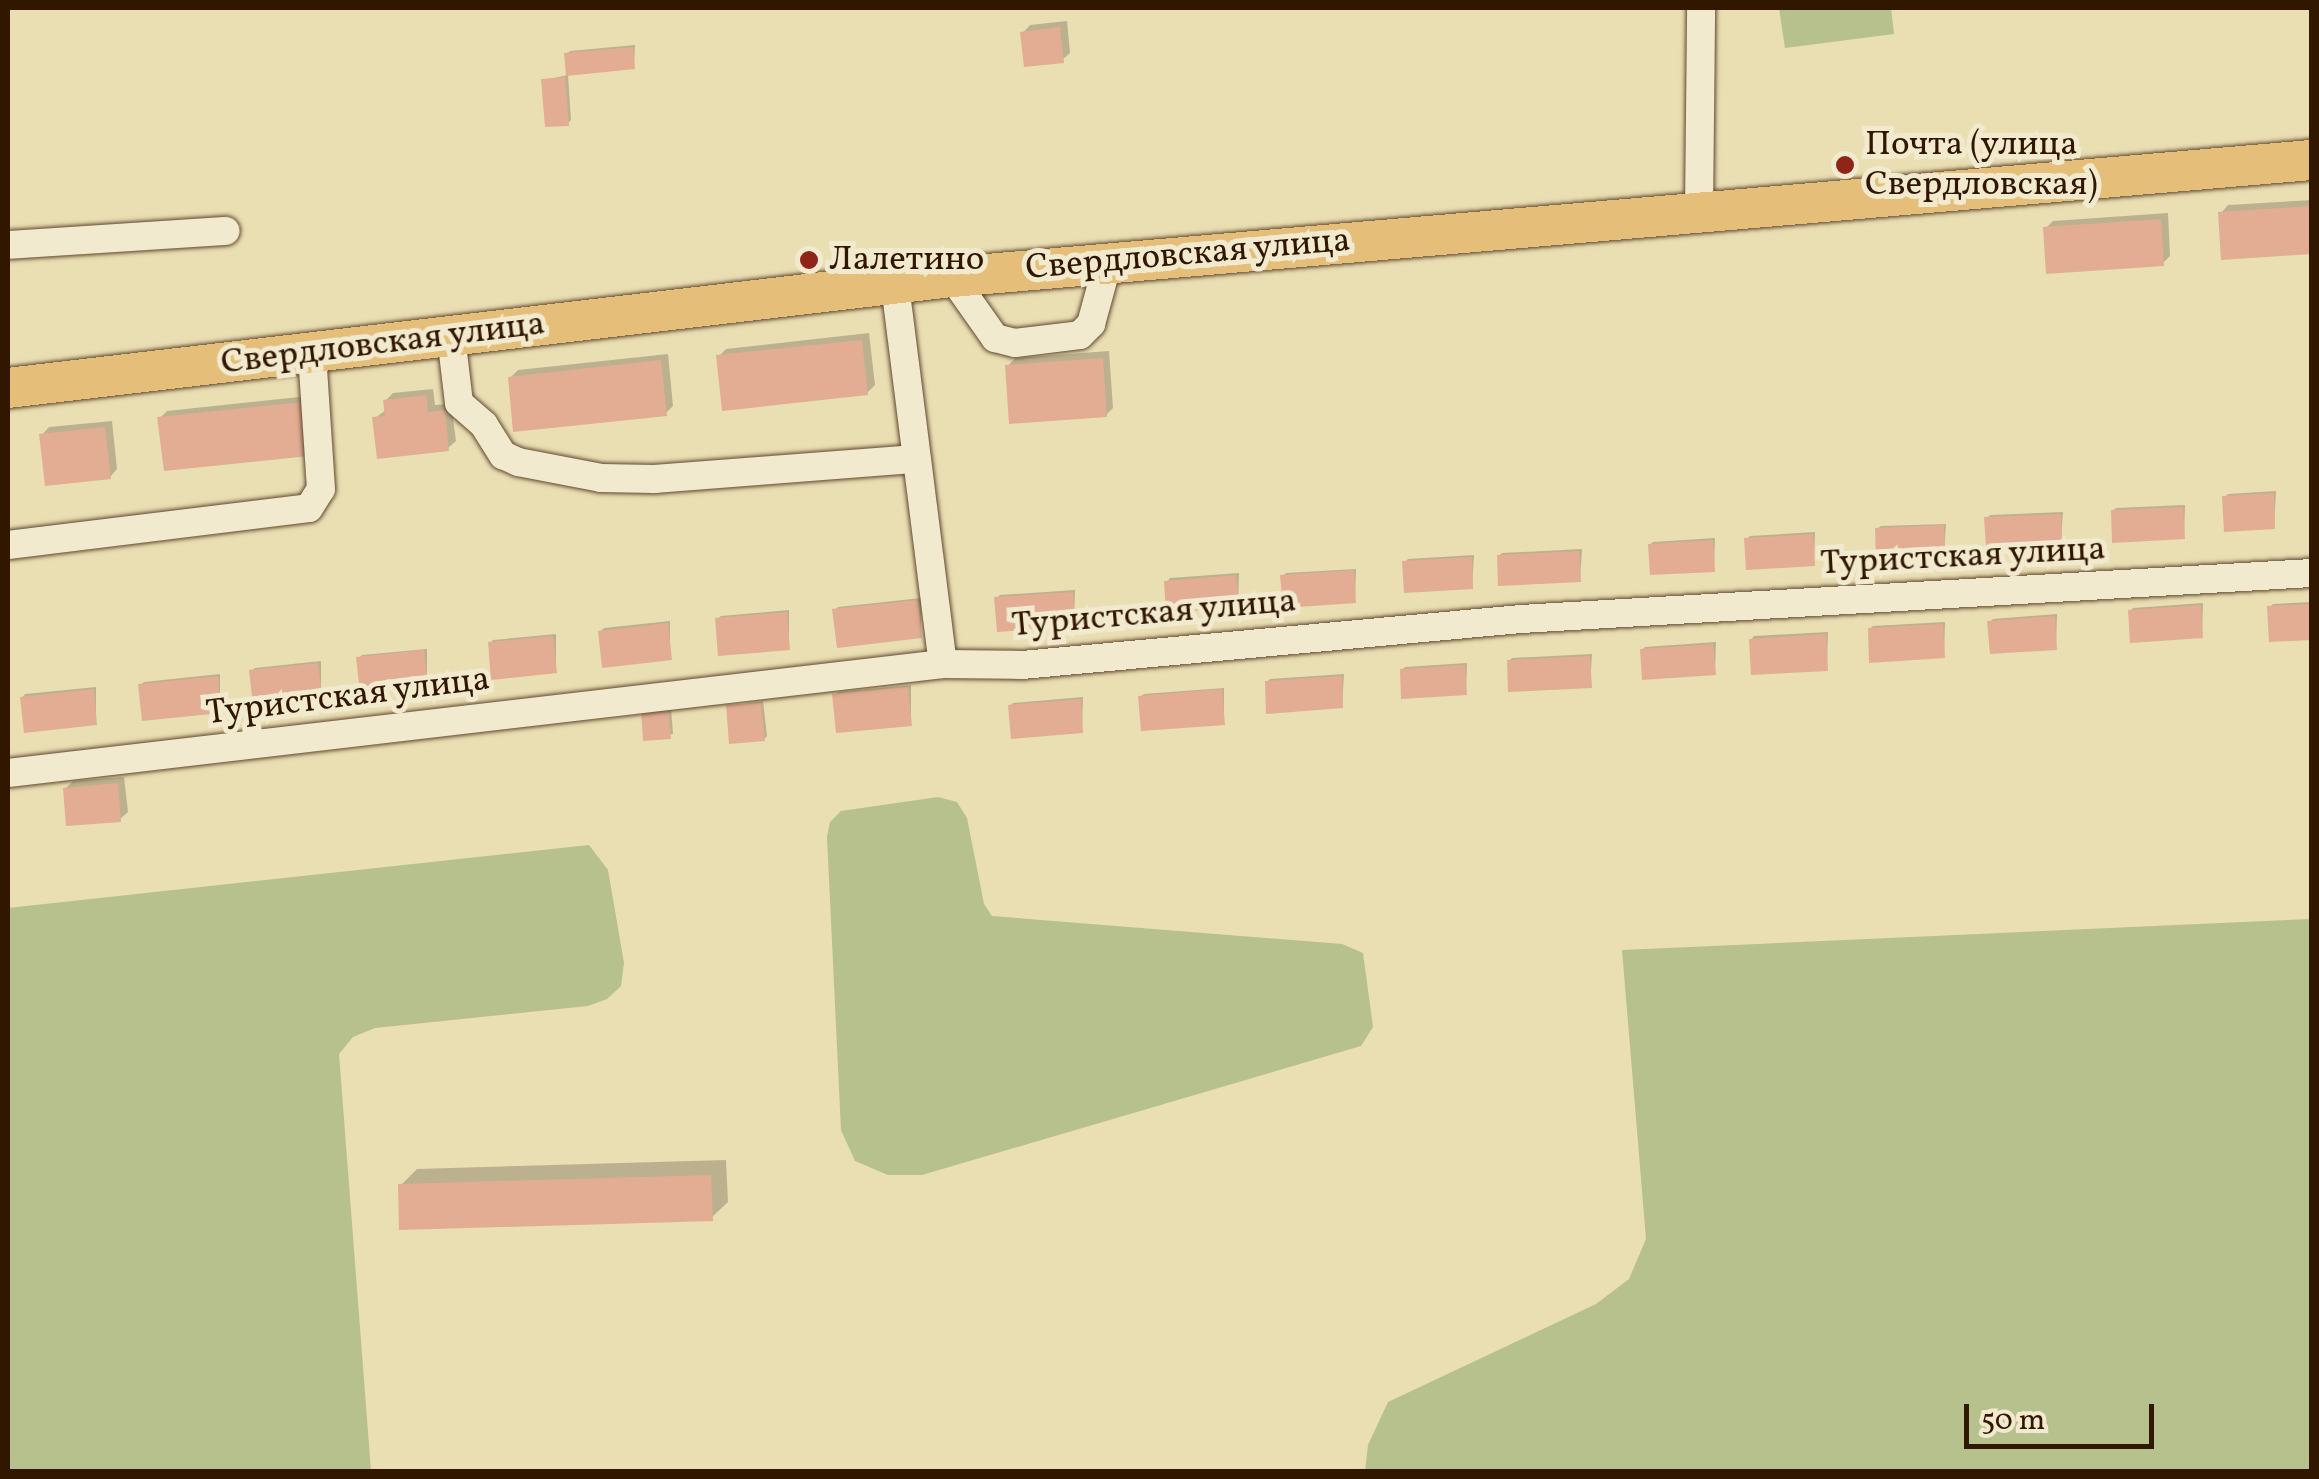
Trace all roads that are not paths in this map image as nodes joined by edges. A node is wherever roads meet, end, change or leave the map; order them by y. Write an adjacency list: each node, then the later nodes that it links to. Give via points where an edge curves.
1 (1701, 8): 3 (street)
2 (2312, 160): 3 (highway, Свердловская улица)
3 (1699, 211): 6 (highway, Свердловская улица)
4 (226, 231): 5 (street)
5 (8, 245)
6 (1108, 262): 7 (highway, Свердловская улица); 7 (street, via 1091,324 1080,335 1015,343 995,338)
7 (952, 277): 8 (highway, Свердловская улица)
8 (895, 284): 9 (highway, Свердловская улица); 12 (street)
9 (451, 336): 10 (highway, Свердловская улица); 12 (street, via 459,403 503,455 518,462 601,478 655,479)
10 (312, 352): 11 (highway, Свердловская улица); 13 (street, via 320,489 309,508)
11 (8, 388)
12 (915, 460): 15 (street)
13 (8, 545)
14 (2312, 573): 15 (street, Туристская улица, via 1522,619 1022,665)
15 (943, 664): 16 (street, Туристская улица)
16 (8, 774)

